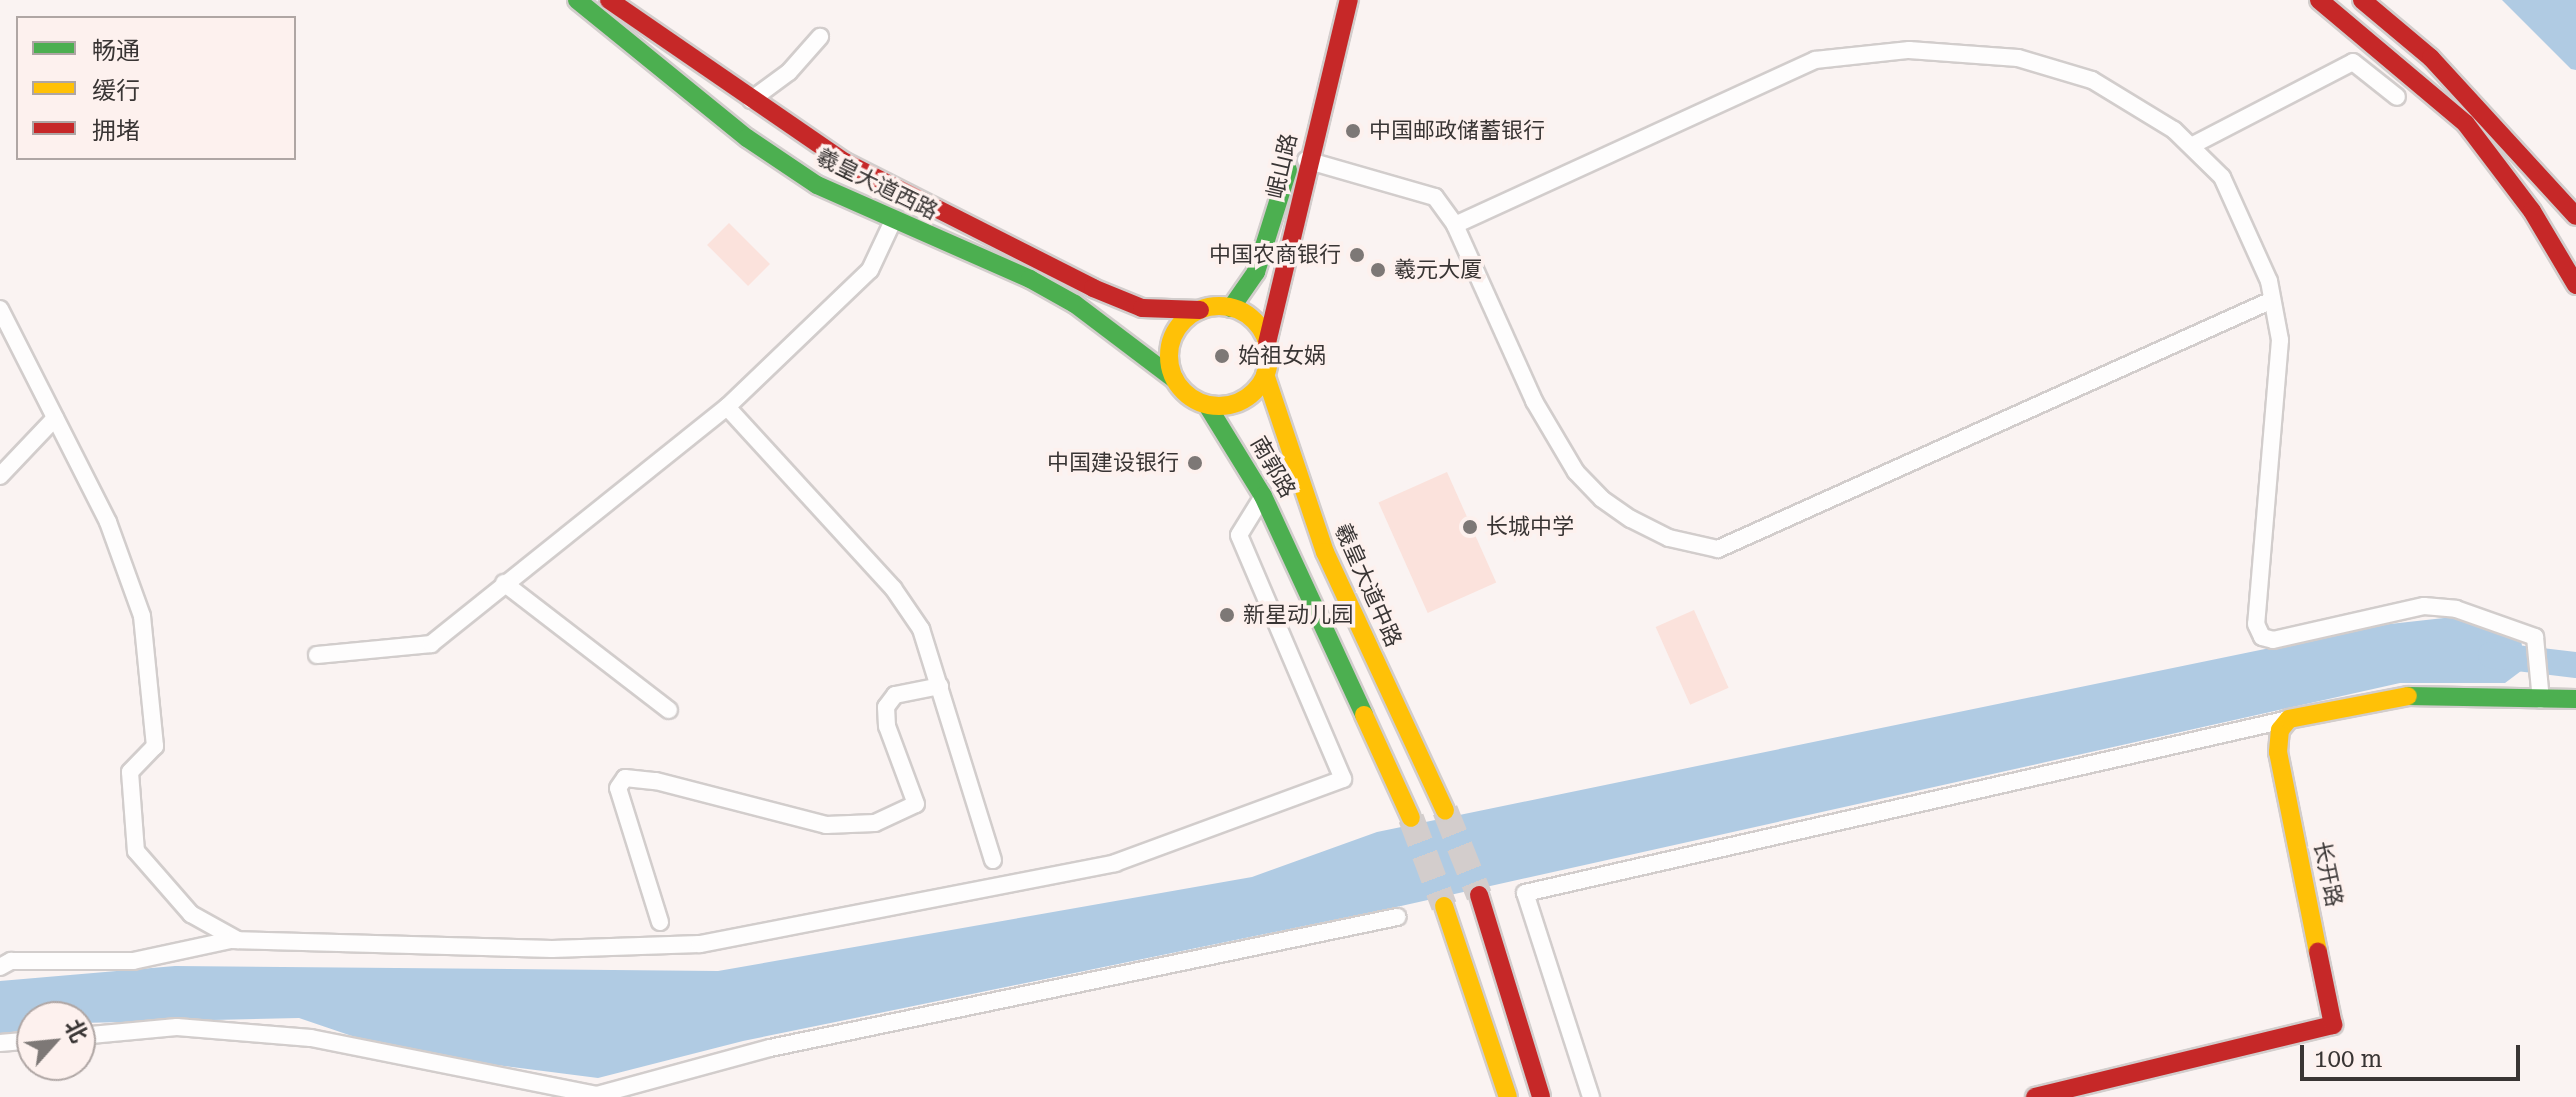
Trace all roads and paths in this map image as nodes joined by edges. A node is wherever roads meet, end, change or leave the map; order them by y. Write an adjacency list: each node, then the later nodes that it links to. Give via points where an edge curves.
1 (577, 0): 13 (main road, 羲皇大道西路, via 747,138 817,185)
2 (609, 0): 9 (main road, 羲皇大道西路)
3 (1333, 0): 17 (main road, 岷山路, via 1274,225 1256,272)
4 (1349, 0): 11 (main road, 岷山路)
5 (2319, 0): 15 (main road, via 2466,124 2532,211)
6 (2362, 0): 12 (main road, via 2431,58)
7 (820, 37): 9 (street, via 789,72)
8 (2397, 97): 10 (street, via 2353,62)
9 (751, 100): 19 (main road, 羲皇大道西路, via 845,162 1093,288 1142,308)
10 (2191, 146): 14 (street, via 2092,80 2018,58 1909,50 1815,60); 16 (street, via 2222,177)
11 (1306, 160): 14 (street, via 1435,197); 20 (main road, 岷山路)
12 (2576, 216)
13 (892, 223): 22 (main road, 羲皇大道西路, via 1064,298); 24 (street, via 870,270)
14 (1455, 225): 16 (street, via 1534,401 1576,472 1631,519 1669,538 1718,549)
15 (2576, 285)
16 (2272, 300): 32 (street, via 2280,340 2256,624 2262,637 2273,640 2424,606 2470,613 2535,637)
17 (1231, 308): 19 (main road); 20 (main road, via 1249,317)
18 (0, 309): 25 (street)
19 (1200, 310): 22 (main road, via 1183,321 1172,339 1169,360)
20 (1267, 343): 21 (main road)
21 (1265, 374): 23 (main road, via 1237,403); 35 (main road, 羲皇大道中路, via 1325,552)
22 (1174, 379): 23 (main road, via 1188,396)
23 (1207, 405): 27 (main road, 南郭路)
24 (727, 407): 28 (street); 30 (street, via 893,588 921,629)
25 (55, 418): 26 (street); 42 (street, via 108,522 142,616 155,746 130,772 136,851 191,914)
26 (0, 476)
27 (1263, 496): 36 (main road, 南郭路); 42 (street, via 1239,535 1343,779 1115,863 700,944 552,949)
28 (504, 583): 29 (street, via 431,644); 33 (street)
29 (317, 655)
30 (940, 686): 37 (street); 41 (street, via 895,695 886,707 887,726 916,804 875,823 826,825 656,781 625,778 618,788)
31 (2576, 699): 32 (main road)
32 (2541, 700): 34 (main road, via 2416,694)
33 (669, 710)
34 (2289, 719): 47 (street, via 1525,893); 48 (main road, 长开路, via 2280,730 2278,752 2333,1025)
35 (1445, 810)
36 (1411, 818)
37 (993, 860)
38 (1479, 895): 46 (main road)
39 (1444, 906): 45 (main road)
40 (1397, 917): 44 (street, via 770,1048 597,1095 311,1038 177,1027)
41 (660, 922)
42 (240, 941): 43 (street, via 133,961)
43 (4, 963)
44 (96, 1035)
45 (1508, 1097)
46 (1541, 1097)
47 (1591, 1097)
48 (2035, 1097)

